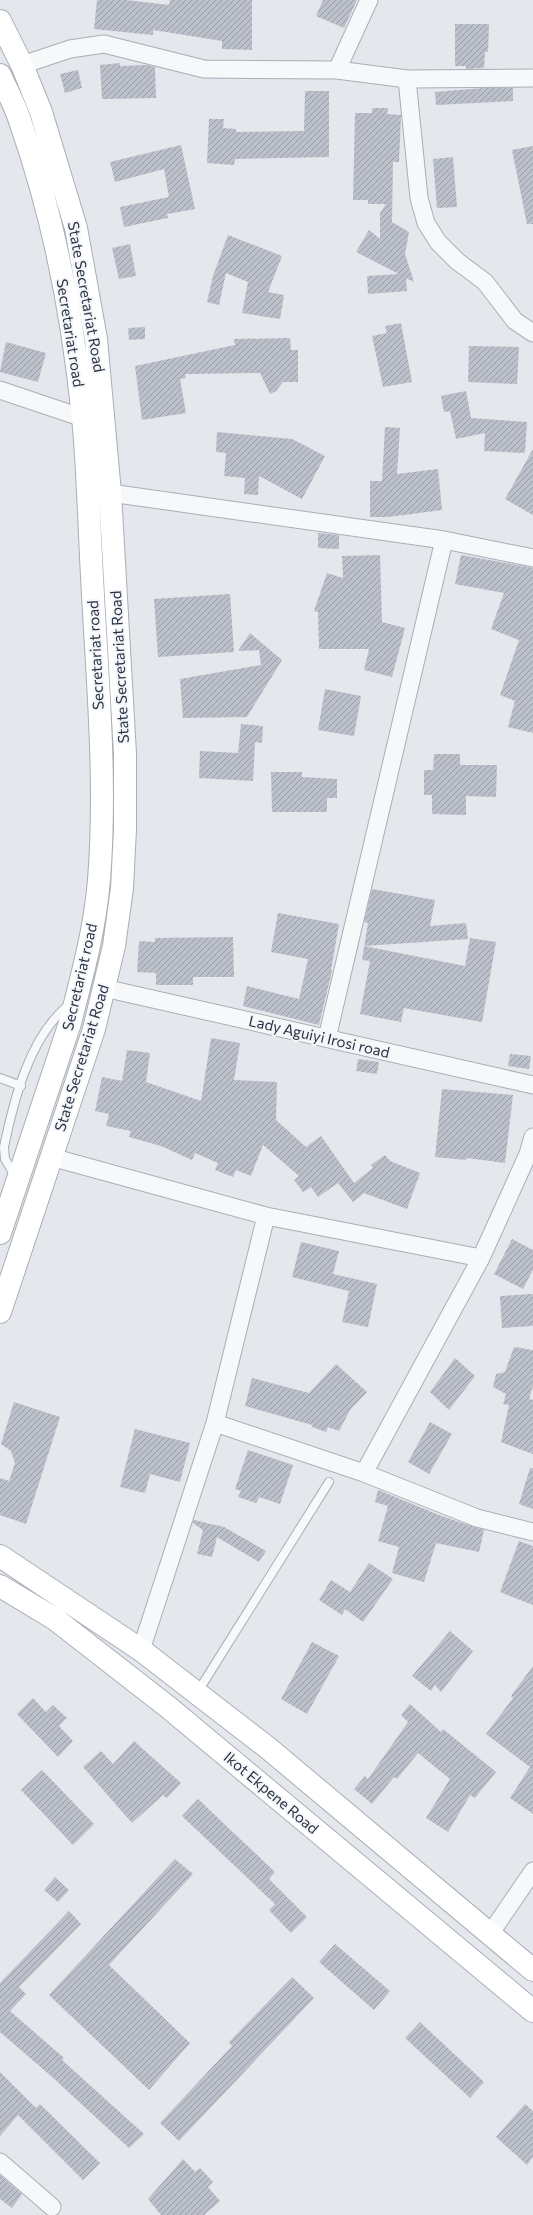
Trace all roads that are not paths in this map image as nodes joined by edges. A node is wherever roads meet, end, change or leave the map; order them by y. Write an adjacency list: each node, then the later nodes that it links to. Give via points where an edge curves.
1 (369, 0): 4 (street)
2 (0, 21): 3 (street, State Secretariat Road)
3 (22, 65): 4 (street, via 70,49 104,44 204,69); 11 (street, State Secretariat Road, via 41,112 76,228 96,339)
4 (337, 70): 7 (street)
5 (0, 75): 10 (street, Secretariat road, via 21,122 53,226)
6 (533, 78): 7 (street)
7 (407, 79): 8 (street, via 419,198 426,223 438,242 457,261 485,282 515,321)
8 (533, 333)
9 (0, 390): 10 (street)
10 (83, 418): 15 (street, Secretariat road, via 101,747 101,822 99,882 91,939)
11 (110, 493): 12 (street); 14 (street, State Secretariat Road, via 125,754 125,829 122,888 114,946)
12 (444, 540): 13 (street); 16 (street)
13 (533, 558)
14 (104, 988): 16 (street, Lady Aguiyi Irosi road); 21 (street, State Secretariat Road, via 94,1029)
15 (76, 999): 19 (lane, via 58,1014 42,1034); 22 (street, Secretariat road)
16 (327, 1038): 18 (street, Lady Aguiyi Irosi road)
17 (0, 1078): 19 (lane)
18 (533, 1085)
19 (21, 1086): 22 (lane, via 4,1147 5,1159)
20 (533, 1137): 25 (street, via 528,1154)
21 (51, 1157): 23 (street); 26 (street, State Secretariat Road)
22 (17, 1181): 24 (street, Secretariat road)
23 (266, 1216): 25 (street); 27 (street)
24 (0, 1233)
25 (481, 1258): 28 (street)
26 (0, 1312)
27 (215, 1423): 28 (street); 33 (street)
28 (364, 1473): 30 (street, via 477,1518)
29 (329, 1482): 34 (lane)
30 (533, 1532)
31 (0, 1556): 33 (street)
32 (0, 1586): 38 (street, Ikot Ekpene Road, via 55,1619 168,1707)
33 (140, 1650): 34 (street)
34 (197, 1694): 36 (street, via 268,1748)
35 (533, 1871): 36 (street)
36 (490, 1934): 37 (street)
37 (533, 1970)
38 (533, 2011)
39 (0, 2162): 40 (street)
40 (52, 2207)

